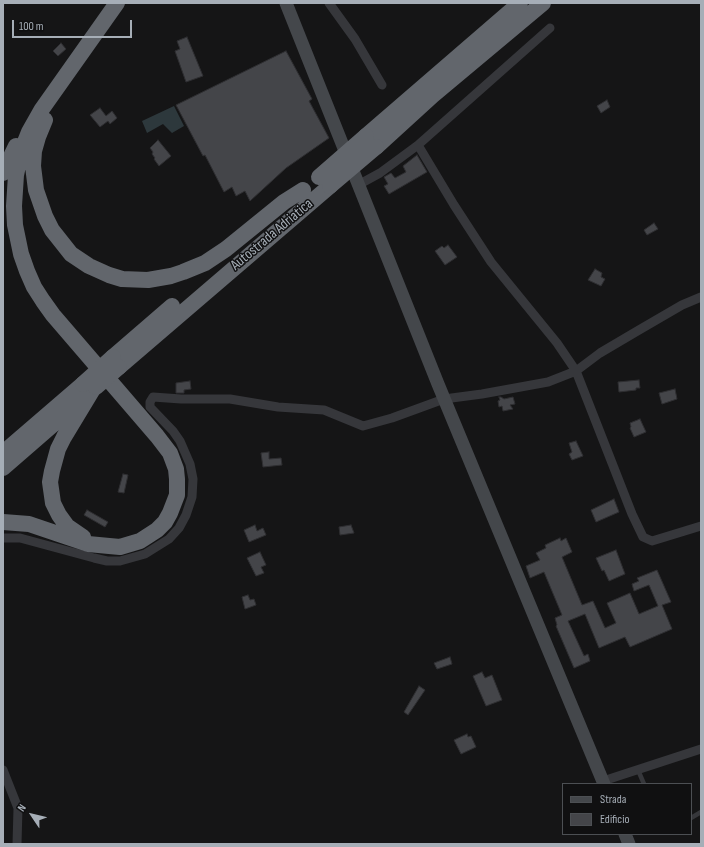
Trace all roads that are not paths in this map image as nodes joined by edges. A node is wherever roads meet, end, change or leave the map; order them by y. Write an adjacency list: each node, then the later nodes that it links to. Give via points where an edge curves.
1 (117, 3): 7 (highway)
2 (286, 3): 13 (main road)
3 (329, 3): 8 (street, via 355,38)
4 (520, 3): 9 (highway, Autostrada Adriatica)
5 (543, 3): 9 (highway, Autostrada Adriatica, via 433,95)
6 (550, 28): 10 (street)
7 (70, 70): 11 (highway, via 37,109); 14 (highway, via 38,137 34,151 34,178 39,203 52,230 71,254 90,266 109,275 136,280 183,272 226,249 284,202); 25 (highway, via 35,120 21,152 14,187 14,206 21,254 34,287 53,315 162,441 173,460 177,478 174,504 158,530 129,545)
8 (382, 85)
9 (371, 142): 12 (highway, Autostrada Adriatica, bridge)
10 (418, 145): 13 (street, via 380,173); 17 (street, via 490,262 557,343)
11 (3, 173)
12 (325, 182): 14 (highway, Autostrada Adriatica); 16 (highway, Autostrada Adriatica)
13 (358, 185): 19 (main road)
14 (303, 190): 16 (highway, Autostrada Adriatica)
15 (701, 297): 17 (street, via 682,305 600,353)
16 (116, 362): 18 (highway, Autostrada Adriatica, bridge)
17 (576, 372): 19 (street, via 548,382); 23 (street, via 643,537 652,541)
18 (88, 386): 20 (highway, Autostrada Adriatica); 21 (highway, Autostrada Adriatica); 25 (highway, via 58,449 50,482 53,503 67,526 85,539)
19 (444, 399): 24 (street, via 363,426 324,410 278,407 230,399 153,397 150,407 180,441 190,464 193,479 192,497 186,515 169,539 145,554 120,561 107,561 20,538); 29 (main road)
20 (3, 453)
21 (3, 468)
22 (3, 522): 25 (highway, via 29,524)
23 (701, 526)
24 (3, 538)
25 (101, 546)
26 (701, 749): 28 (street)
27 (3, 770): 33 (street, via 18,808)
28 (638, 770): 29 (street); 30 (lane)
29 (603, 783)
30 (644, 783)
31 (701, 812): 32 (lane)
32 (692, 817)
33 (17, 844)

